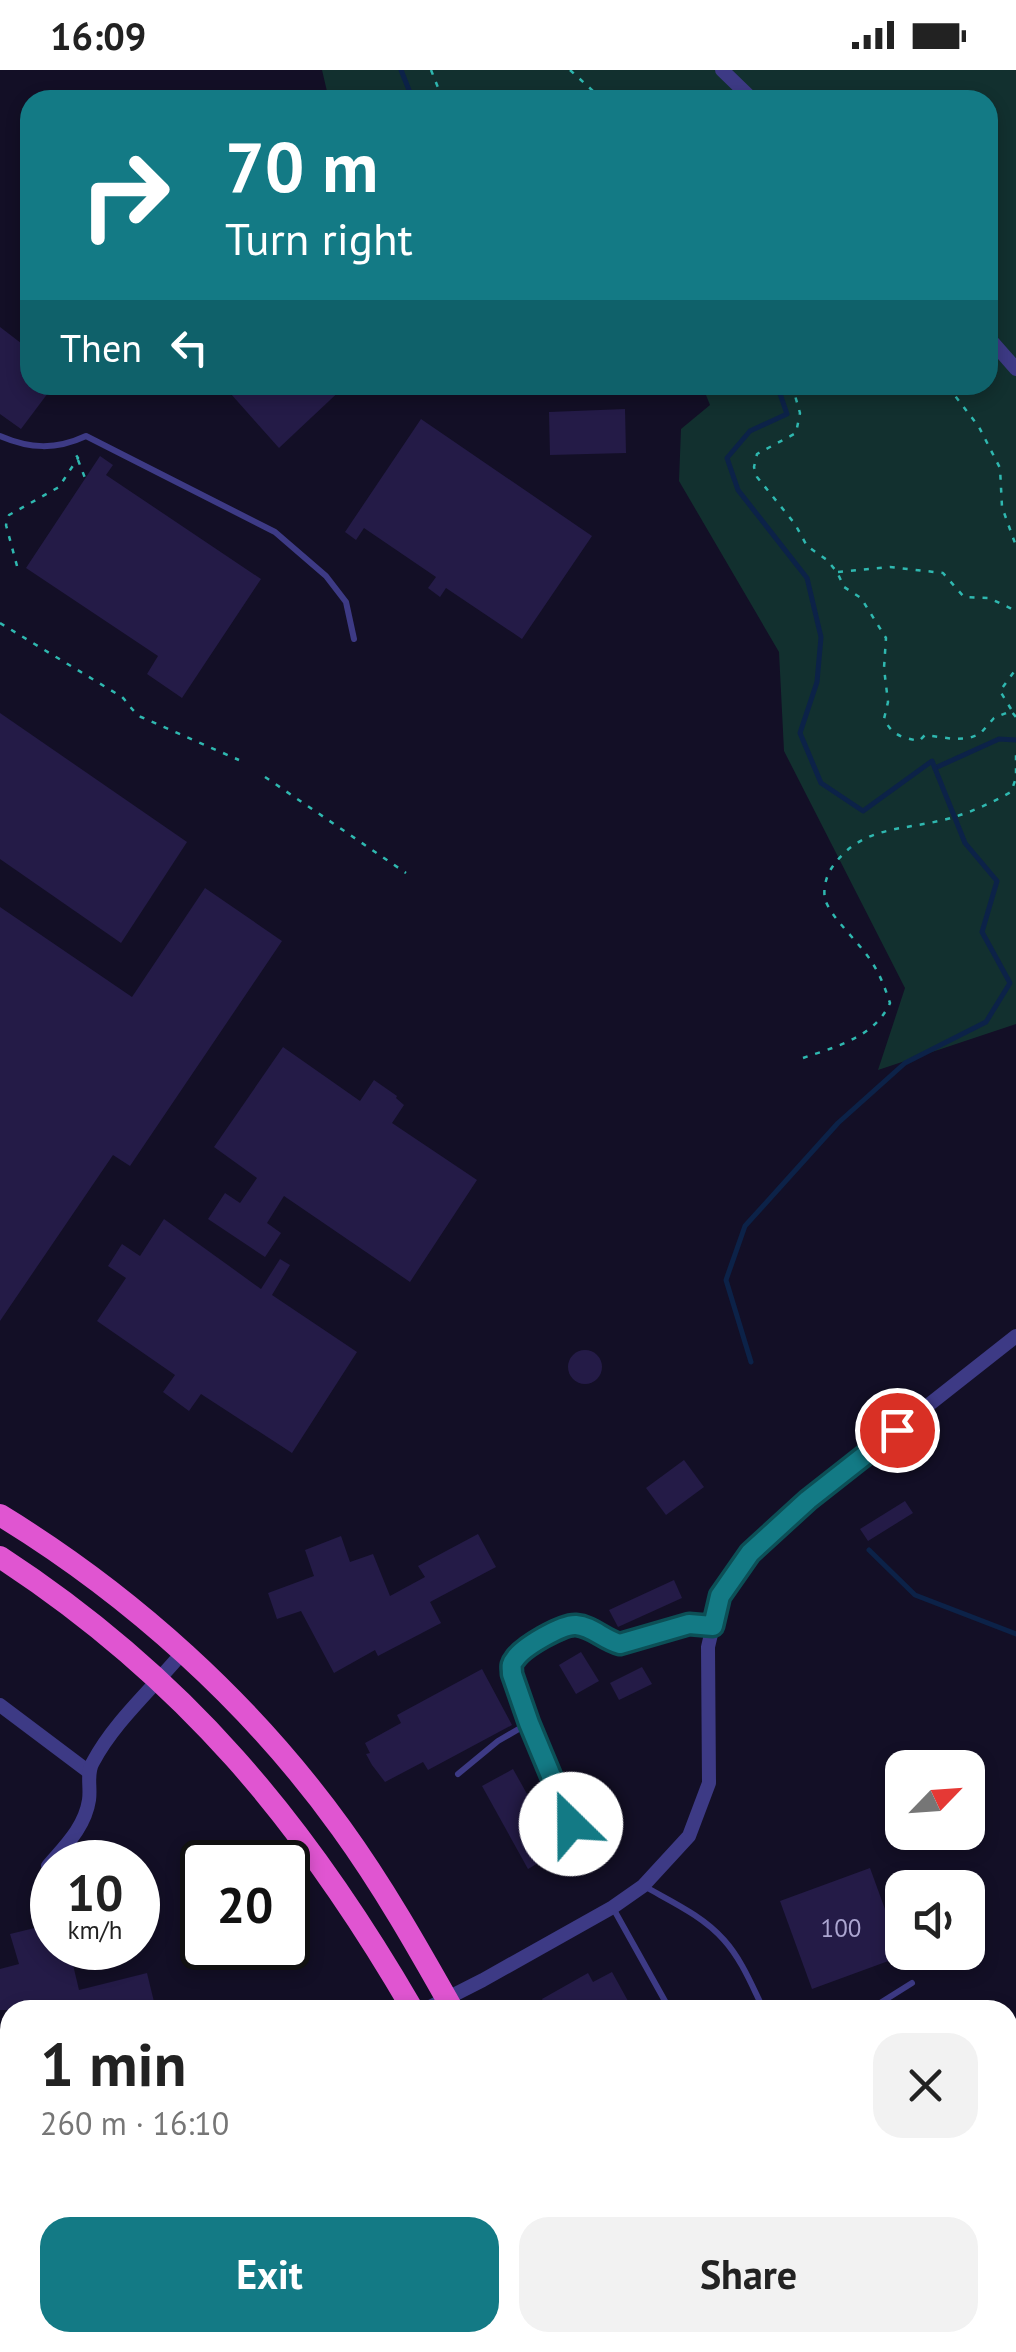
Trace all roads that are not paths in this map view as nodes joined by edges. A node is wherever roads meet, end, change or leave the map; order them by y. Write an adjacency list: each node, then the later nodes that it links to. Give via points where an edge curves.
1 (722, 70): 2 (street)
2 (743, 90)
3 (998, 348): 4 (street)
4 (1016, 369)
5 (0, 436): 6 (lane, via 48,447 86,436 274,532 346,602)
6 (354, 639)
7 (1016, 1336): 10 (street, via 750,1553 720,1596)
8 (0, 1515): 11 (highway, via 96,1581)
9 (0, 1557): 12 (highway)
10 (713, 1626): 14 (lane, via 689,1624 620,1644 581,1625 553,1632 511,1667); 19 (street, via 709,1782 688,1836)
11 (182, 1653): 12 (street); 23 (highway, via 319,1798)
12 (159, 1680): 15 (street); 22 (highway, via 246,1768 305,1842)
13 (0, 1705): 15 (street)
14 (529, 1723): 16 (lane); 17 (lane)
15 (89, 1772): 18 (street, via 88,1806)
16 (458, 1774)
17 (571, 1824)
18 (68, 1840)
19 (644, 1886): 20 (street); 26 (lane, via 726,1942)
20 (612, 1907): 24 (street); 25 (lane)
21 (912, 1983): 27 (lane)
22 (407, 2000)
23 (448, 2000)
24 (457, 2000)
25 (664, 2000)
26 (759, 2000)
27 (885, 2000)

